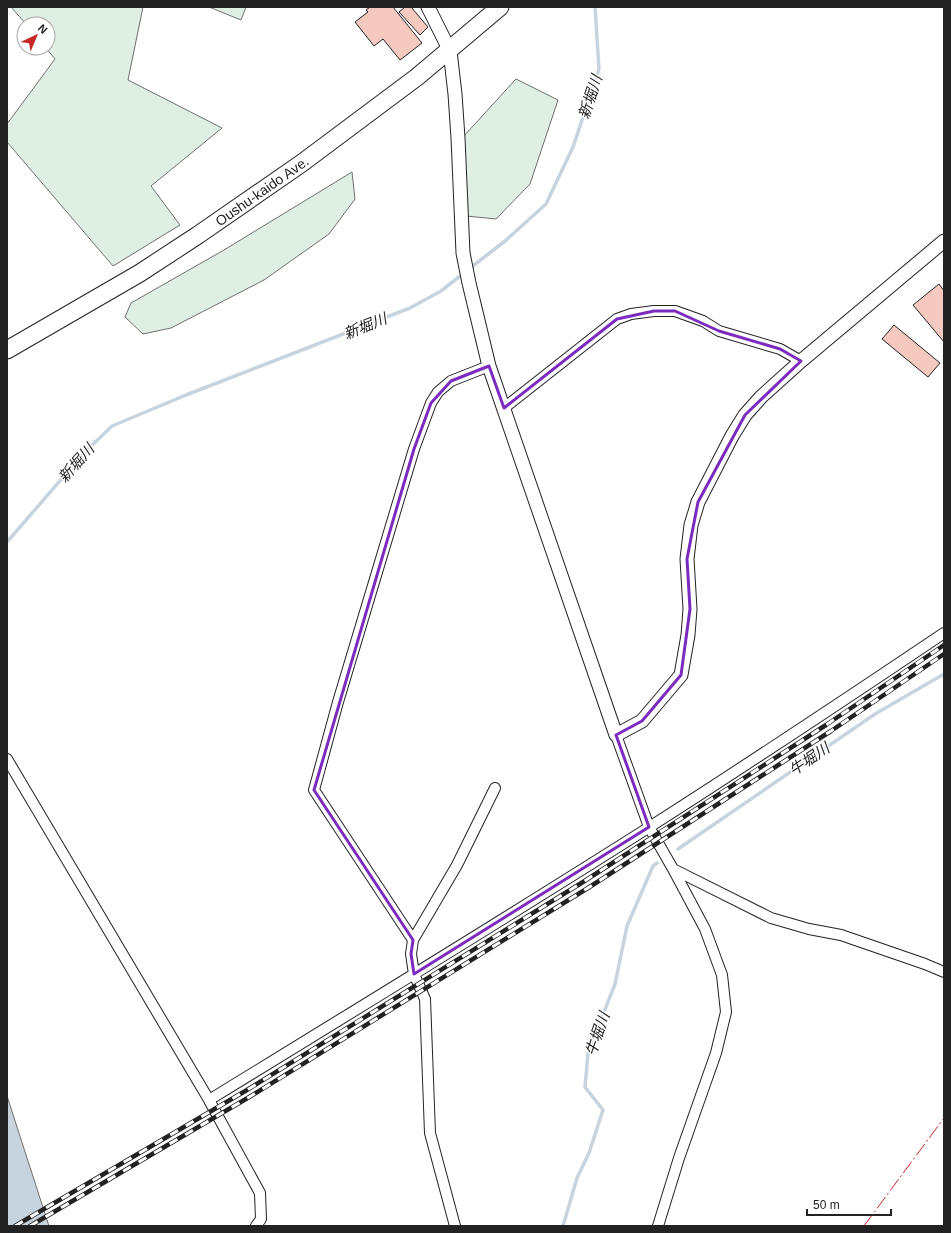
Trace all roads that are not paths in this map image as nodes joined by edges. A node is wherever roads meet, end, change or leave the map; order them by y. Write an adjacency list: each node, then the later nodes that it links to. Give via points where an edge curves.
1 (428, 7): 3 (street)
2 (500, 7): 3 (highway, Oushu-kaido Ave.)
3 (450, 50): 5 (highway, Oushu-kaido Ave., via 302,164 234,211 140,273); 7 (street, via 458,130 463,253)
4 (944, 241): 6 (street)
5 (7, 350)
6 (801, 361): 8 (street, via 780,349 719,331 703,321 675,311 631,314 617,320); 10 (street, via 760,397 745,415 698,502 691,525 687,559 690,609 681,675 642,721)
7 (489, 366): 8 (street); 15 (street, via 451,381 438,392 431,404 411,457 314,790)
8 (504, 408): 10 (street)
9 (944, 633): 13 (street)
10 (616, 735): 13 (street)
11 (7, 759): 18 (street)
12 (494, 788): 15 (street, via 456,865)
13 (649, 827): 14 (street); 17 (street)
14 (673, 869): 16 (street, via 771,918 841,935); 21 (street, via 705,929 720,968 726,1012 716,1053)
15 (413, 940): 17 (street, via 411,954)
16 (944, 972)
17 (414, 974): 18 (street); 20 (street, via 425,999 430,1132)
18 (209, 1100): 19 (street, via 260,1193 261,1218)
19 (256, 1226)
20 (455, 1226)
21 (658, 1226)

